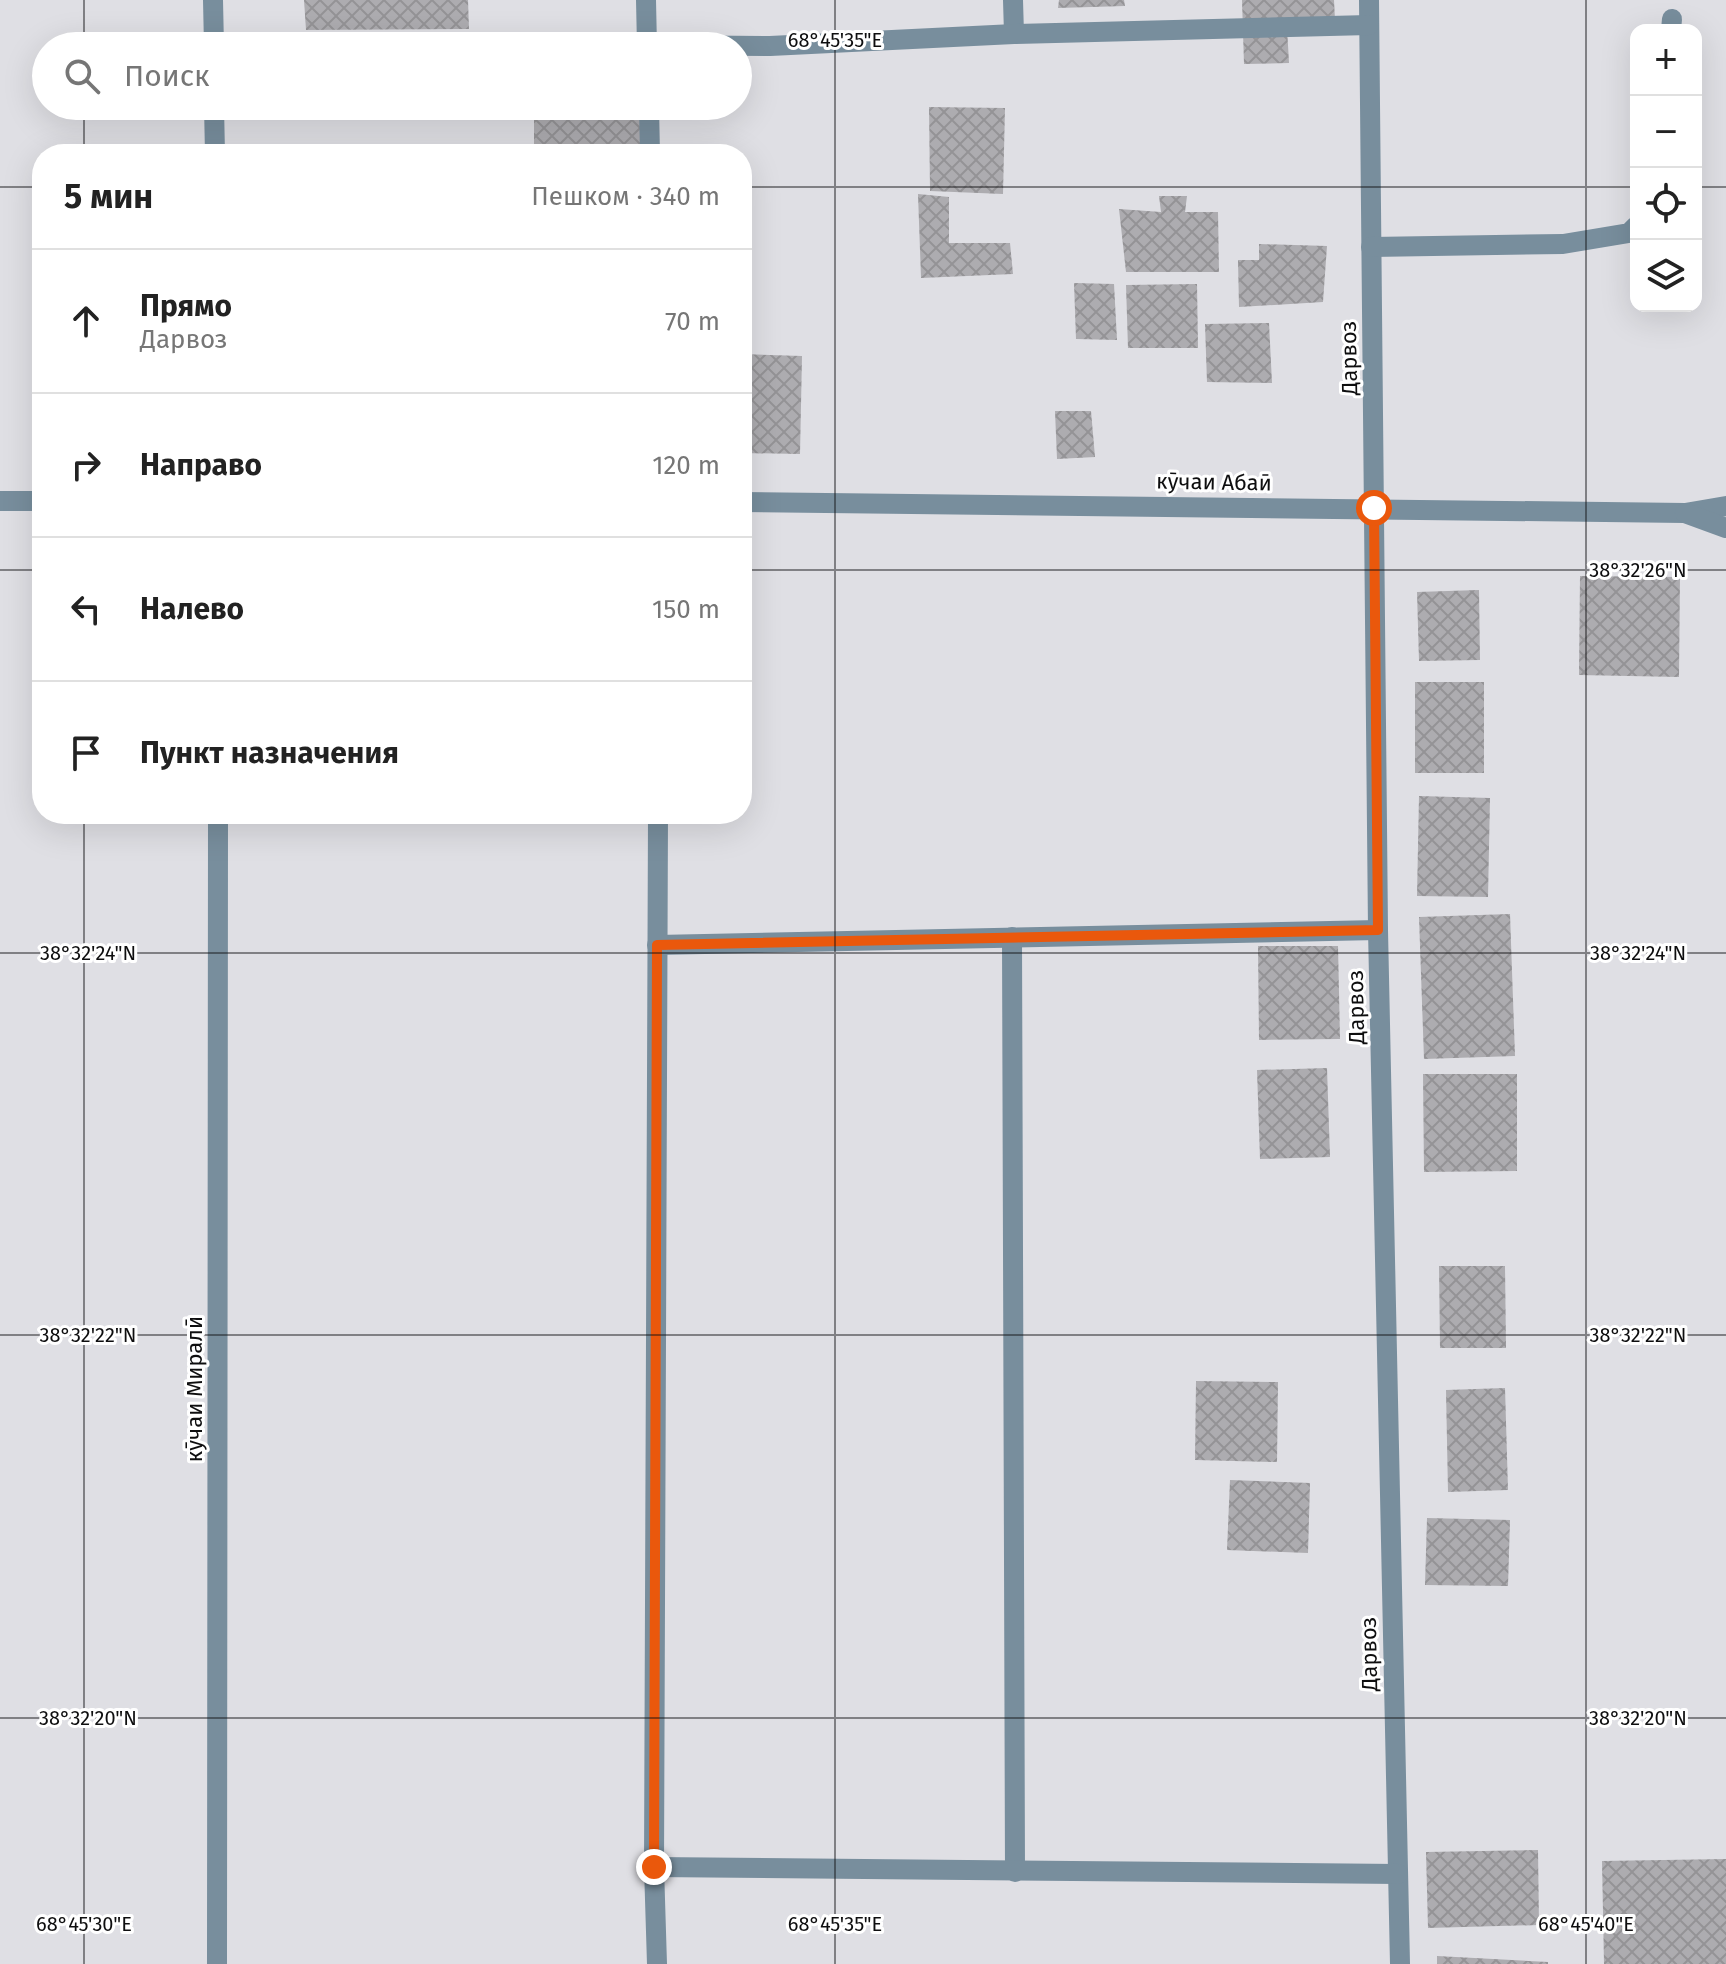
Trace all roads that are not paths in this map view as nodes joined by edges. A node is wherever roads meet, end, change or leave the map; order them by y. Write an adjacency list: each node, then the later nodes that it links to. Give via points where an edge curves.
1 (213, 0): 6 (street)
2 (646, 0): 7 (street)
3 (1013, 0): 8 (street)
4 (1369, 0): 5 (street, Дарвоз)
5 (1369, 25): 8 (street); 15 (street, Дарвоз)
6 (214, 32)
7 (647, 32)
8 (1014, 34): 9 (street)
9 (752, 46)
10 (214, 120): 12 (street)
11 (649, 120): 13 (street)
12 (215, 144)
13 (650, 144)
14 (1630, 232): 15 (street, via 1563,244)
15 (1371, 247): 20 (street, Дарвоз)
16 (0, 501): 17 (street)
17 (32, 501)
18 (752, 502): 20 (street, кӯчаи Абаӣ)
19 (1726, 506): 21 (street, кӯчаи Абаӣ)
20 (1374, 508): 21 (street, кӯчаи Абаӣ); 25 (street, Дарвоз)
21 (1685, 513): 22 (street, кӯчаи Абаӣ)
22 (1726, 528)
23 (218, 824): 31 (street, кӯчаи Миралӣ)
24 (658, 824): 27 (street)
25 (1378, 930): 26 (street); 30 (street, Дарвоз)
26 (1012, 937): 27 (street); 29 (street)
27 (657, 945): 28 (street)
28 (654, 1867): 29 (street); 32 (street)
29 (1015, 1872): 30 (street)
30 (1398, 1874): 33 (street, Дарвоз)
31 (217, 1964)
32 (657, 1964)
33 (1400, 1964)

